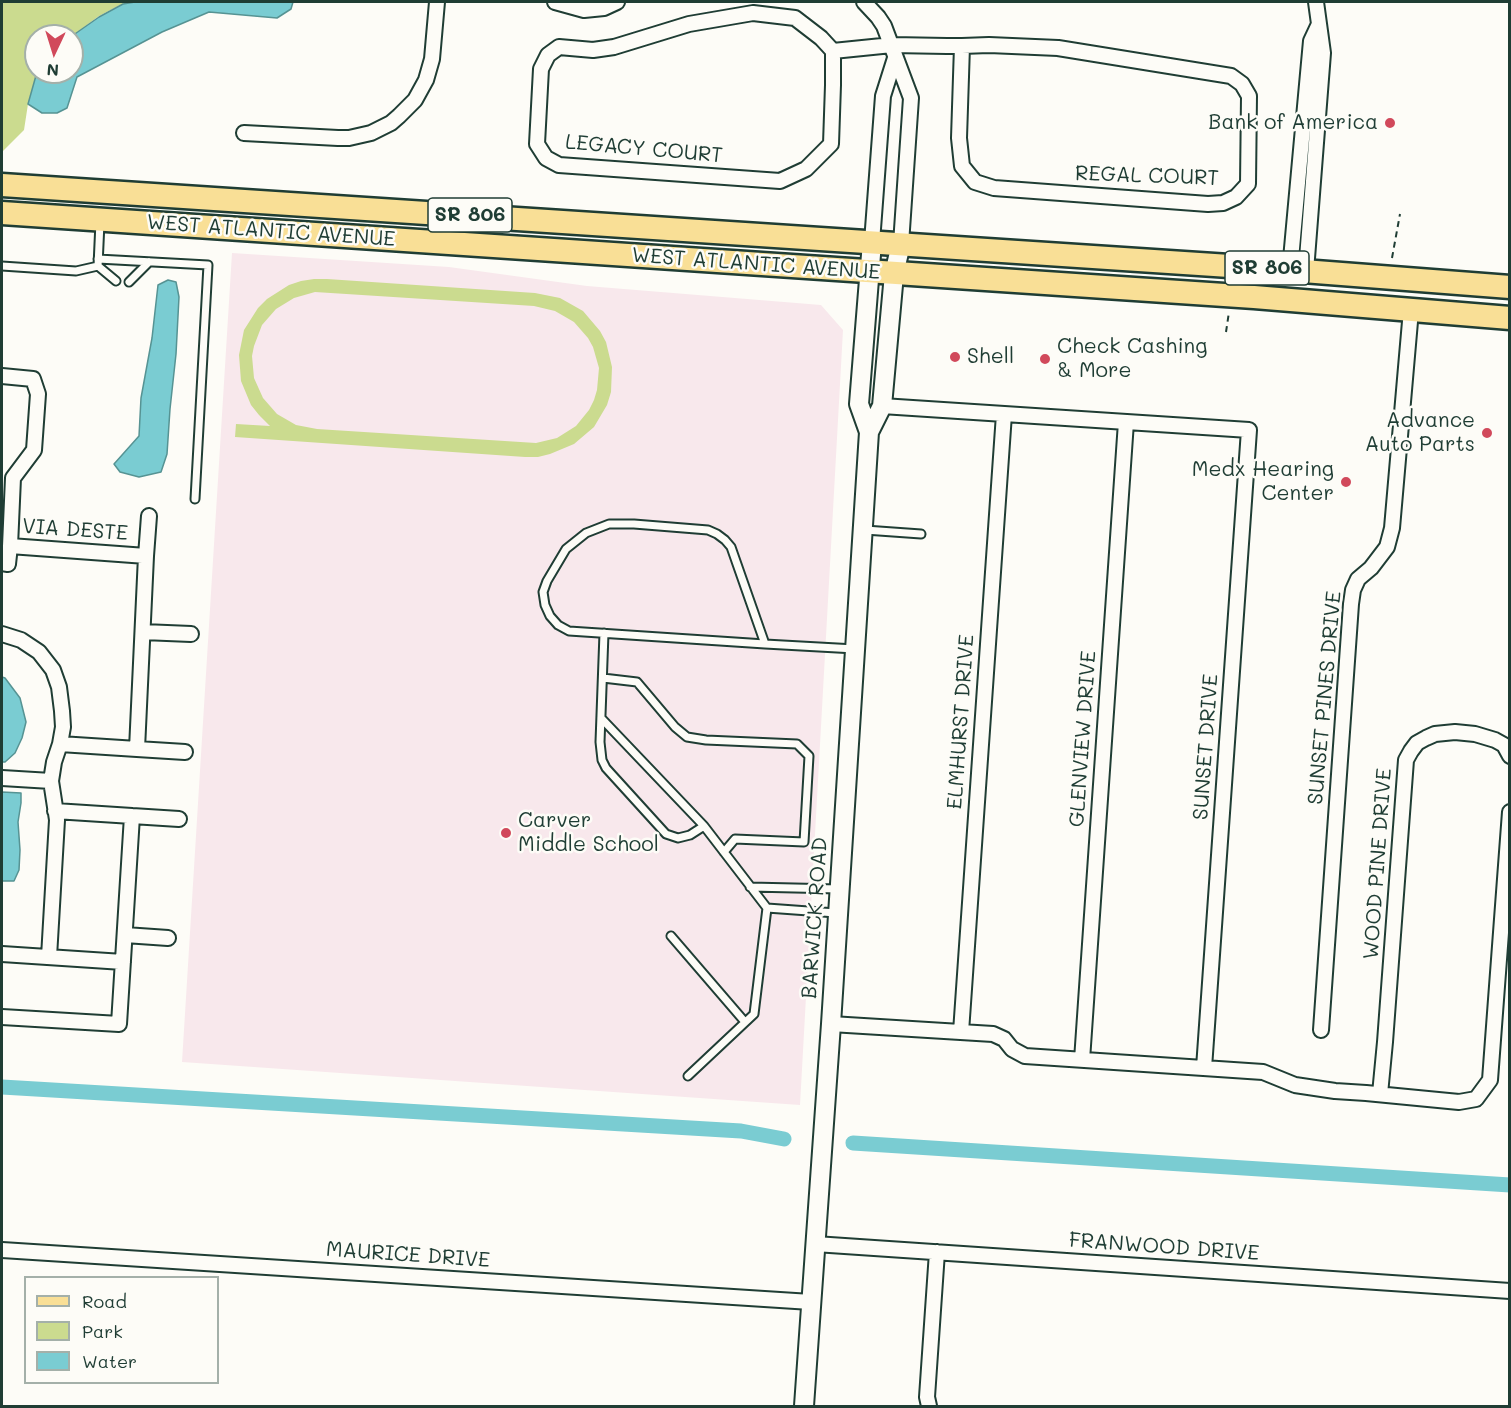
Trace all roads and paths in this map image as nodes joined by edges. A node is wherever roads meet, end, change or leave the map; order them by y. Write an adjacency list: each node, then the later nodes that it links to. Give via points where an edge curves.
1 (437, 2): 9 (street, via 432,59 426,80 415,100 390,123 349,138)
2 (555, 2): 3 (street, via 584,10)
3 (617, 2)
4 (864, 2): 8 (street, via 878,17)
5 (1316, 2): 20 (street, via 1323,53)
6 (962, 46): 6 (street, REGAL COURT, via 1058,48 1231,76 1249,96 1248,184 1236,197 1208,204 994,188 975,182 962,166 959,138); 8 (street, REGAL COURT)
7 (833, 51): 7 (street, LEGACY COURT, via 795,18 753,13 689,24 614,47 559,47 548,55 541,69 537,144 546,158 558,165 780,181 806,169 831,144); 8 (street)
8 (893, 51): 14 (street, via 884,96); 15 (street, via 911,98)
9 (244, 133)
10 (2, 185): 14 (main road, WEST ATLANTIC AVENUE / SR 806)
11 (2, 213): 13 (main road, WEST ATLANTIC AVENUE / SR 806)
12 (1400, 214): 16 (path)
13 (100, 219): 17 (lane); 21 (main road, WEST ATLANTIC AVENUE / SR 806)
14 (872, 242): 15 (main road, WEST ATLANTIC AVENUE / SR 806); 21 (street, BARWICK ROAD)
15 (901, 244): 20 (main road, WEST ATLANTIC AVENUE / SR 806); 22 (street, BARWICK ROAD)
16 (1392, 258)
17 (98, 262): 18 (lane); 19 (lane, via 76,271); 23 (lane)
18 (148, 262): 25 (lane); 38 (lane, via 208,266)
19 (2, 266)
20 (1298, 270): 24 (main road, WEST ATLANTIC AVENUE / SR 806)
21 (870, 272): 22 (main road, WEST ATLANTIC AVENUE / SR 806); 37 (street, BARWICK ROAD, via 860,404)
22 (894, 274): 28 (main road, WEST ATLANTIC AVENUE / SR 806); 34 (street, BARWICK ROAD)
23 (116, 281)
24 (1428, 281): 26 (main road, WEST ATLANTIC AVENUE / SR 806); 28 (main road, via 1410,291 1393,292)
25 (129, 282)
26 (1475, 285): 27 (main road, WEST ATLANTIC AVENUE / SR 806); 29 (main road, via 1431,297)
27 (1509, 287)
28 (1372, 307): 29 (main road, WEST ATLANTIC AVENUE / SR 806)
29 (1411, 310): 31 (main road, WEST ATLANTIC AVENUE / SR 806); 78 (street, SUNSET PINES DRIVE, via 1392,528 1387,547 1358,579 1351,604)
30 (1229, 312): 32 (path)
31 (1509, 318)
32 (1226, 332)
33 (2, 376): 42 (street, VIA DESTE, via 33,379 38,394 34,450 13,478)
34 (882, 406): 35 (street); 37 (street, BARWICK ROAD)
35 (1004, 414): 36 (street); 79 (street, ELMHURST DRIVE)
36 (1126, 422): 80 (street, GLENVIEW DRIVE); 81 (street, SUNSET DRIVE, via 1249,430)
37 (868, 432): 40 (street, BARWICK ROAD)
38 (195, 499)
39 (149, 516): 43 (street)
40 (862, 529): 41 (lane); 50 (street, BARWICK ROAD)
41 (921, 534)
42 (10, 546): 43 (street, VIA DESTE); 44 (street, via 8,564)
43 (146, 556): 45 (street, VIA DESTE)
44 (2, 563)
45 (143, 632): 48 (street); 54 (street, VIA DESTE)
46 (604, 633): 49 (lane); 49 (lane, via 569,631 558,625 544,605 543,592 566,549 586,533 609,524 634,524 708,530 725,540 731,547); 51 (lane)
47 (2, 634): 53 (street, via 39,652 53,670 62,711)
48 (191, 634)
49 (765, 644): 50 (lane)
50 (855, 649): 66 (street, BARWICK ROAD)
51 (603, 678): 52 (lane); 64 (lane, via 637,682 687,737 797,744 808,756 804,842 735,839)
52 (601, 718): 63 (lane); 63 (lane, via 600,742 606,768 666,834 678,838)
53 (60, 744): 54 (street); 58 (street)
54 (136, 749): 55 (street)
55 (185, 752)
56 (1509, 756): 83 (street, WOOD PINE DRIVE, via 1504,745 1495,740 1455,732 1426,738 1417,743 1406,759)
57 (2, 778): 58 (street)
58 (51, 780): 59 (street)
59 (55, 811): 61 (street); 73 (street)
60 (1509, 812): 83 (street, via 1490,1080 1476,1099 1459,1102)
61 (132, 816): 62 (street); 69 (street)
62 (179, 819)
63 (704, 826): 64 (lane)
64 (724, 852): 65 (lane)
65 (750, 887): 66 (lane); 67 (lane)
66 (839, 889): 68 (street, BARWICK ROAD)
67 (767, 908): 68 (lane); 76 (lane, via 754,1014)
68 (838, 914): 77 (street, BARWICK ROAD)
69 (125, 935): 71 (street); 74 (street)
70 (671, 936): 76 (lane)
71 (168, 938)
72 (2, 954): 73 (street)
73 (49, 957): 74 (street)
74 (123, 962): 75 (street, via 119,1023)
75 (2, 1017)
76 (746, 1022): 82 (lane)
77 (831, 1024): 79 (street); 84 (street, BARWICK ROAD)
78 (1321, 1030)
79 (961, 1032): 80 (street, via 1004,1039 1025,1056)
80 (1082, 1060): 81 (street)
81 (1204, 1068): 83 (street, via 1263,1072 1295,1085)
82 (688, 1076)
83 (1380, 1094)
84 (815, 1244): 86 (street, FRANWOOD DRIVE); 88 (street, BARWICK ROAD)
85 (2, 1250): 88 (street, MAURICE DRIVE)
86 (937, 1252): 87 (street, FRANWOOD DRIVE); 90 (street)
87 (1509, 1291)
88 (811, 1302): 89 (street, BARWICK ROAD)
89 (804, 1407)
90 (929, 1407)

